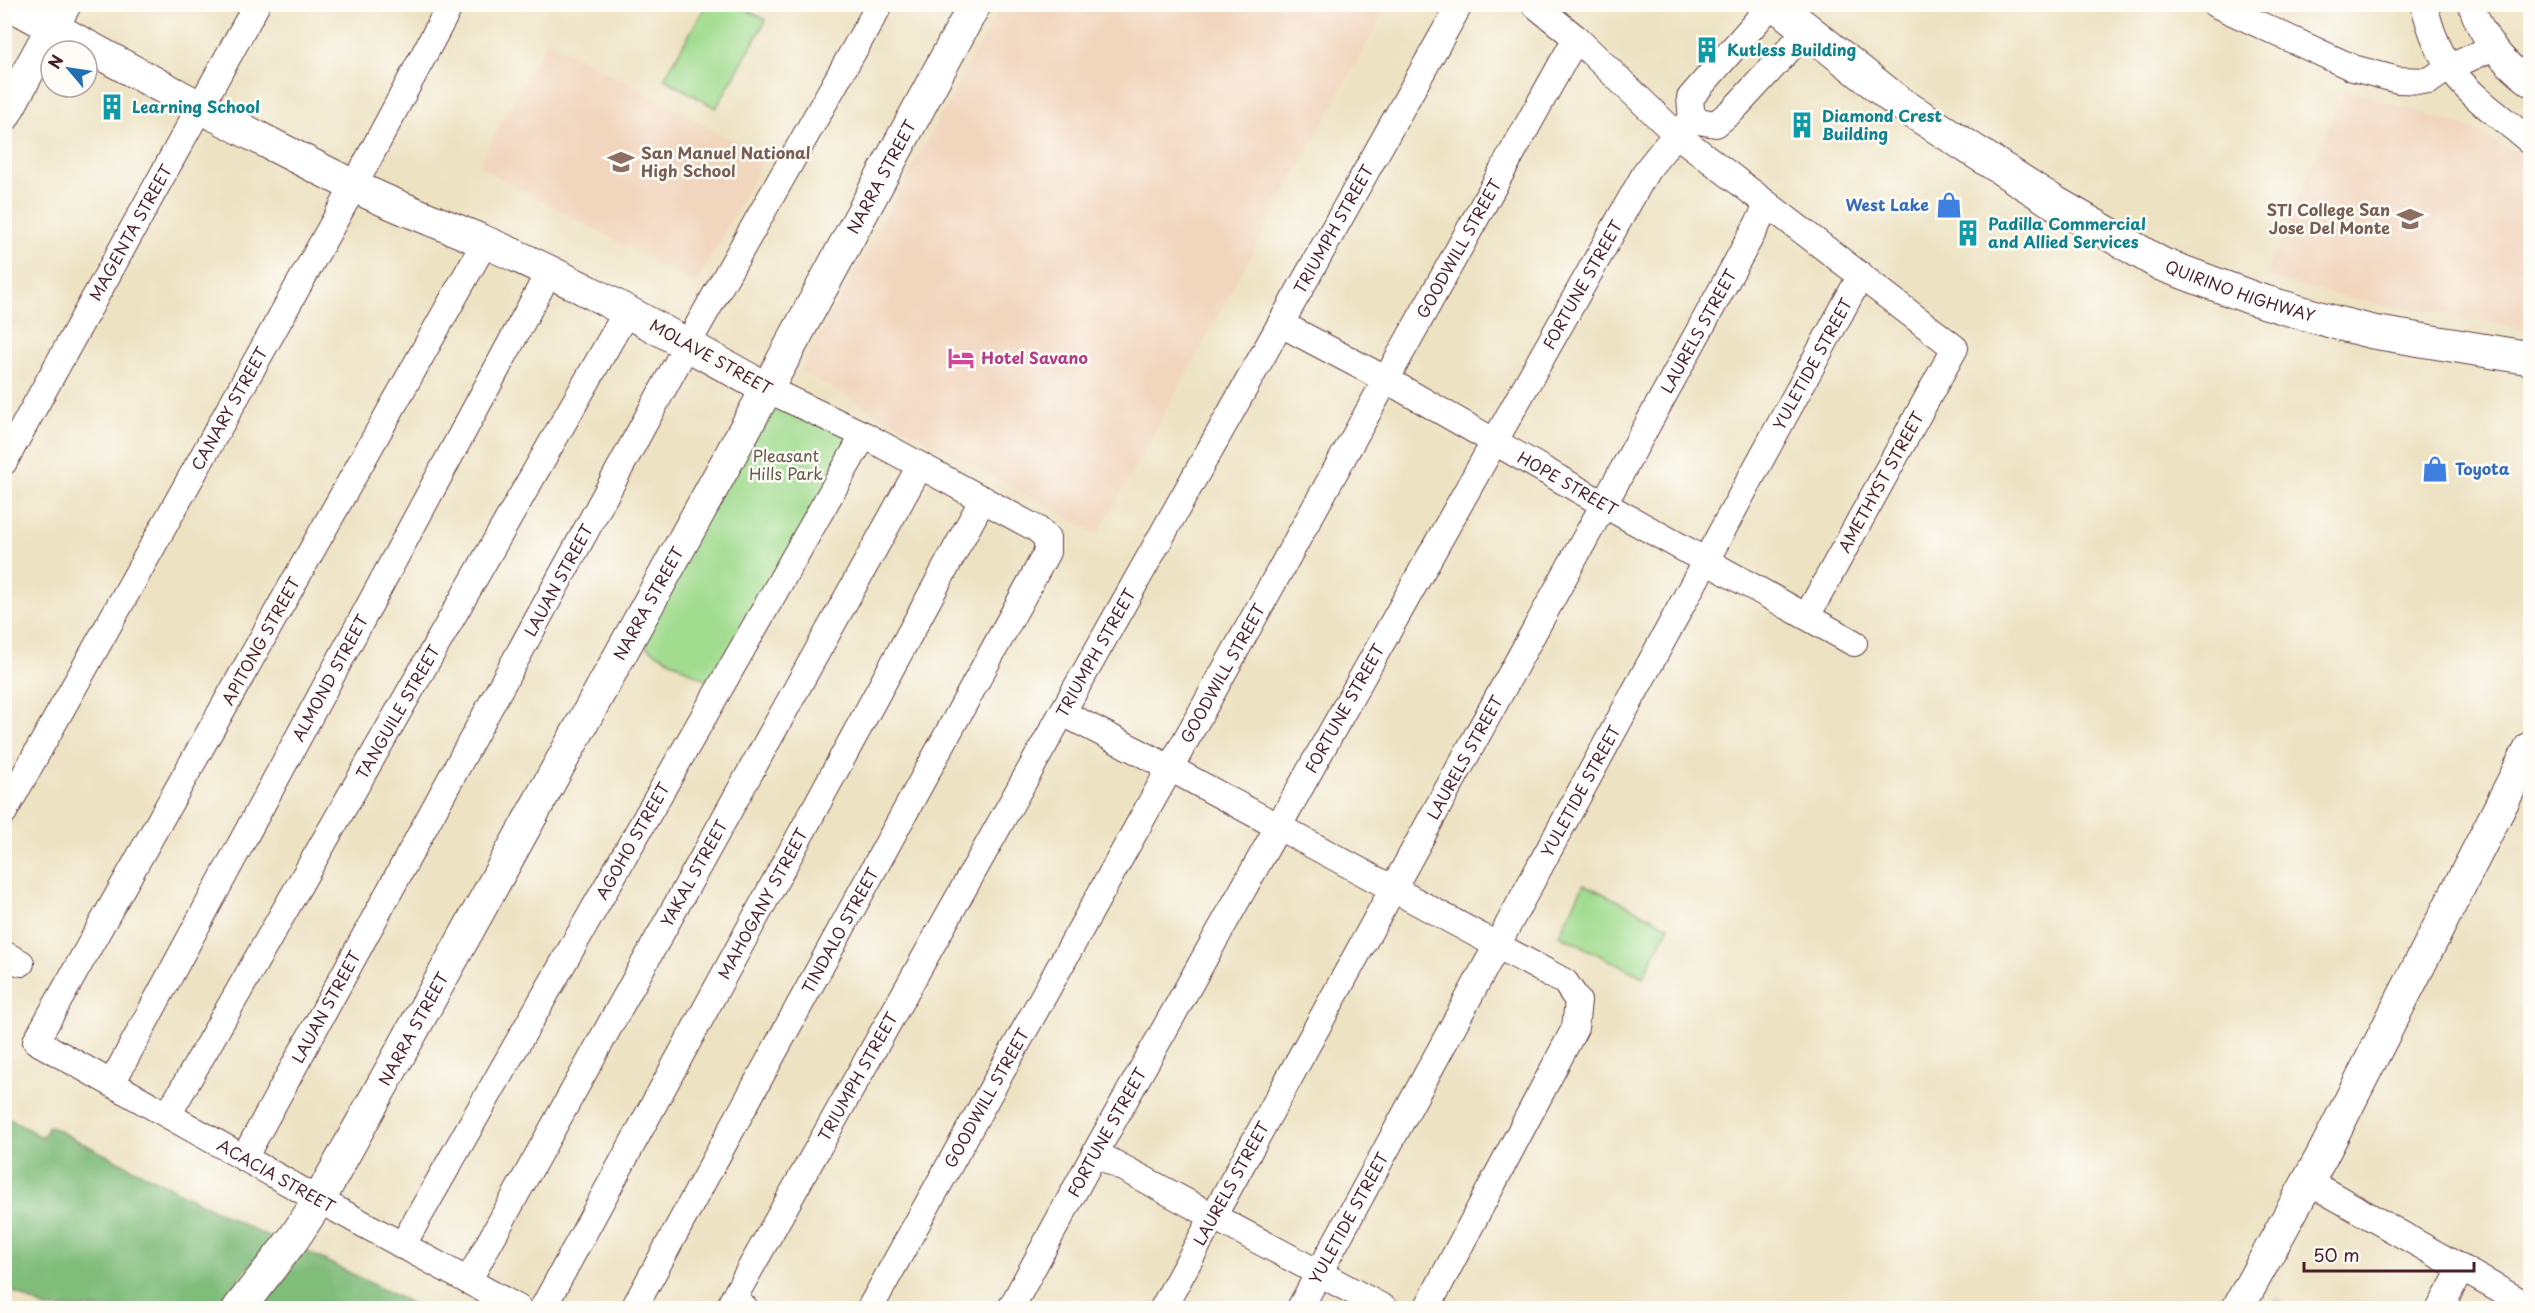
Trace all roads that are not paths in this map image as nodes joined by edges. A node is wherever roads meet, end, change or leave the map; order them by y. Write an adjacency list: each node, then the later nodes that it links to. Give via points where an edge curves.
1 (10, 4): 12 (street, MOLAVE STREET)
2 (257, 4): 18 (street, MAGENTA STREET)
3 (451, 4): 22 (street, CANARY STREET)
4 (880, 4): 29 (street, LAUAN STREET)
5 (975, 4): 32 (street, NARRA STREET)
6 (1460, 4): 28 (street, TRIUMPH STREET)
7 (1534, 4): 14 (street)
8 (1773, 4): 13 (main road, QUIRINO HIGHWAY); 20 (street, via 1690,98)
9 (2215, 4): 16 (street, via 2353,68 2398,80 2429,81)
10 (2424, 4): 16 (street)
11 (2471, 4): 15 (street)
12 (59, 16): 18 (street, MOLAVE STREET); 19 (street)
13 (1806, 30): 20 (street, via 1716,124); 30 (main road, QUIRINO HIGHWAY, via 1898,102 1975,154 2161,264 2254,299 2337,323)
14 (1576, 38): 20 (street); 31 (street, GOODWILL STREET)
15 (2492, 48): 16 (street); 17 (street)
16 (2448, 68): 21 (street)
17 (2530, 83)
18 (199, 108): 22 (street, MOLAVE STREET); 35 (street, MAGENTA STREET)
19 (4, 116)
20 (1684, 127): 23 (street); 34 (street, FORTUNE STREET, via 1647,170)
21 (2530, 141)
22 (354, 186): 24 (street, MOLAVE STREET); 46 (street, CANARY STREET)
23 (1768, 205): 26 (street); 38 (street, LAURELS STREET)
24 (485, 242): 25 (street, MOLAVE STREET); 50 (street, APITONG STREET)
25 (549, 272): 27 (street, MOLAVE STREET); 51 (street, ALMOND STREET)
26 (1861, 275): 40 (street, YULETIDE STREET); 41 (street, AMETHYST STREET, via 1955,348)
27 (627, 311): 29 (street, MOLAVE STREET); 52 (street, TANGUILE STREET)
28 (1281, 324): 31 (street, HOPE STREET); 43 (street, TRIUMPH STREET)
29 (687, 345): 32 (street, MOLAVE STREET); 54 (street, LAUAN STREET)
30 (2530, 358)
31 (1385, 379): 34 (street, HOPE STREET); 45 (street, GOODWILL STREET)
32 (767, 389): 33 (street, MOLAVE STREET); 56 (street, NARRA STREET)
33 (864, 435): 36 (street, MOLAVE STREET); 58 (street, AGOHO STREET)
34 (1494, 441): 38 (street, HOPE STREET); 47 (street, FORTUNE STREET)
35 (4, 462)
36 (920, 466): 37 (street, MOLAVE STREET); 61 (street, YAKAL STREET)
37 (983, 499): 39 (street, MOLAVE STREET, via 1037,529 1047,538); 66 (street, MAHOGANY STREET)
38 (1605, 505): 40 (street, HOPE STREET); 48 (street, LAURELS STREET)
39 (1047, 552): 67 (street, TINDALO STREET)
40 (1706, 561): 41 (street, HOPE STREET); 49 (street, YULETIDE STREET)
41 (1807, 616): 42 (street, HOPE STREET)
42 (1854, 643)
43 (1063, 713): 45 (street); 62 (street, TRIUMPH STREET)
44 (2530, 747): 55 (street)
45 (1170, 768): 47 (street); 68 (street, GOODWILL STREET)
46 (4, 812)
47 (1278, 827): 48 (street); 53 (street, FORTUNE STREET)
48 (1394, 889): 49 (street); 57 (street, LAURELS STREET)
49 (1498, 946): 60 (street, YULETIDE STREET); 73 (street, via 1564,982 1578,1001 1575,1028)
50 (36, 1041): 51 (street, ACACIA STREET)
51 (111, 1083): 52 (street, ACACIA STREET)
52 (168, 1115): 54 (street, ACACIA STREET)
53 (1095, 1153): 57 (street); 69 (street, FORTUNE STREET)
54 (244, 1158): 56 (street, ACACIA STREET)
55 (2307, 1181): 59 (street); 74 (street)
56 (319, 1200): 58 (street, ACACIA STREET); 64 (street, NARRA STREET)
57 (1214, 1215): 60 (street); 70 (street, LAURELS STREET)
58 (402, 1245): 61 (street, ACACIA STREET)
59 (2461, 1270): 63 (street); 75 (street)
60 (1320, 1273): 71 (street, YULETIDE STREET); 72 (street)
61 (468, 1281): 65 (street, ACACIA STREET)
62 (738, 1305)
63 (2530, 1307)
64 (239, 1308)
65 (518, 1308)
66 (543, 1308)
67 (634, 1308)
68 (870, 1308)
69 (1011, 1308)
70 (1163, 1308)
71 (1300, 1308)
72 (1384, 1308)
73 (1427, 1308)
74 (2238, 1308)
75 (2440, 1308)

